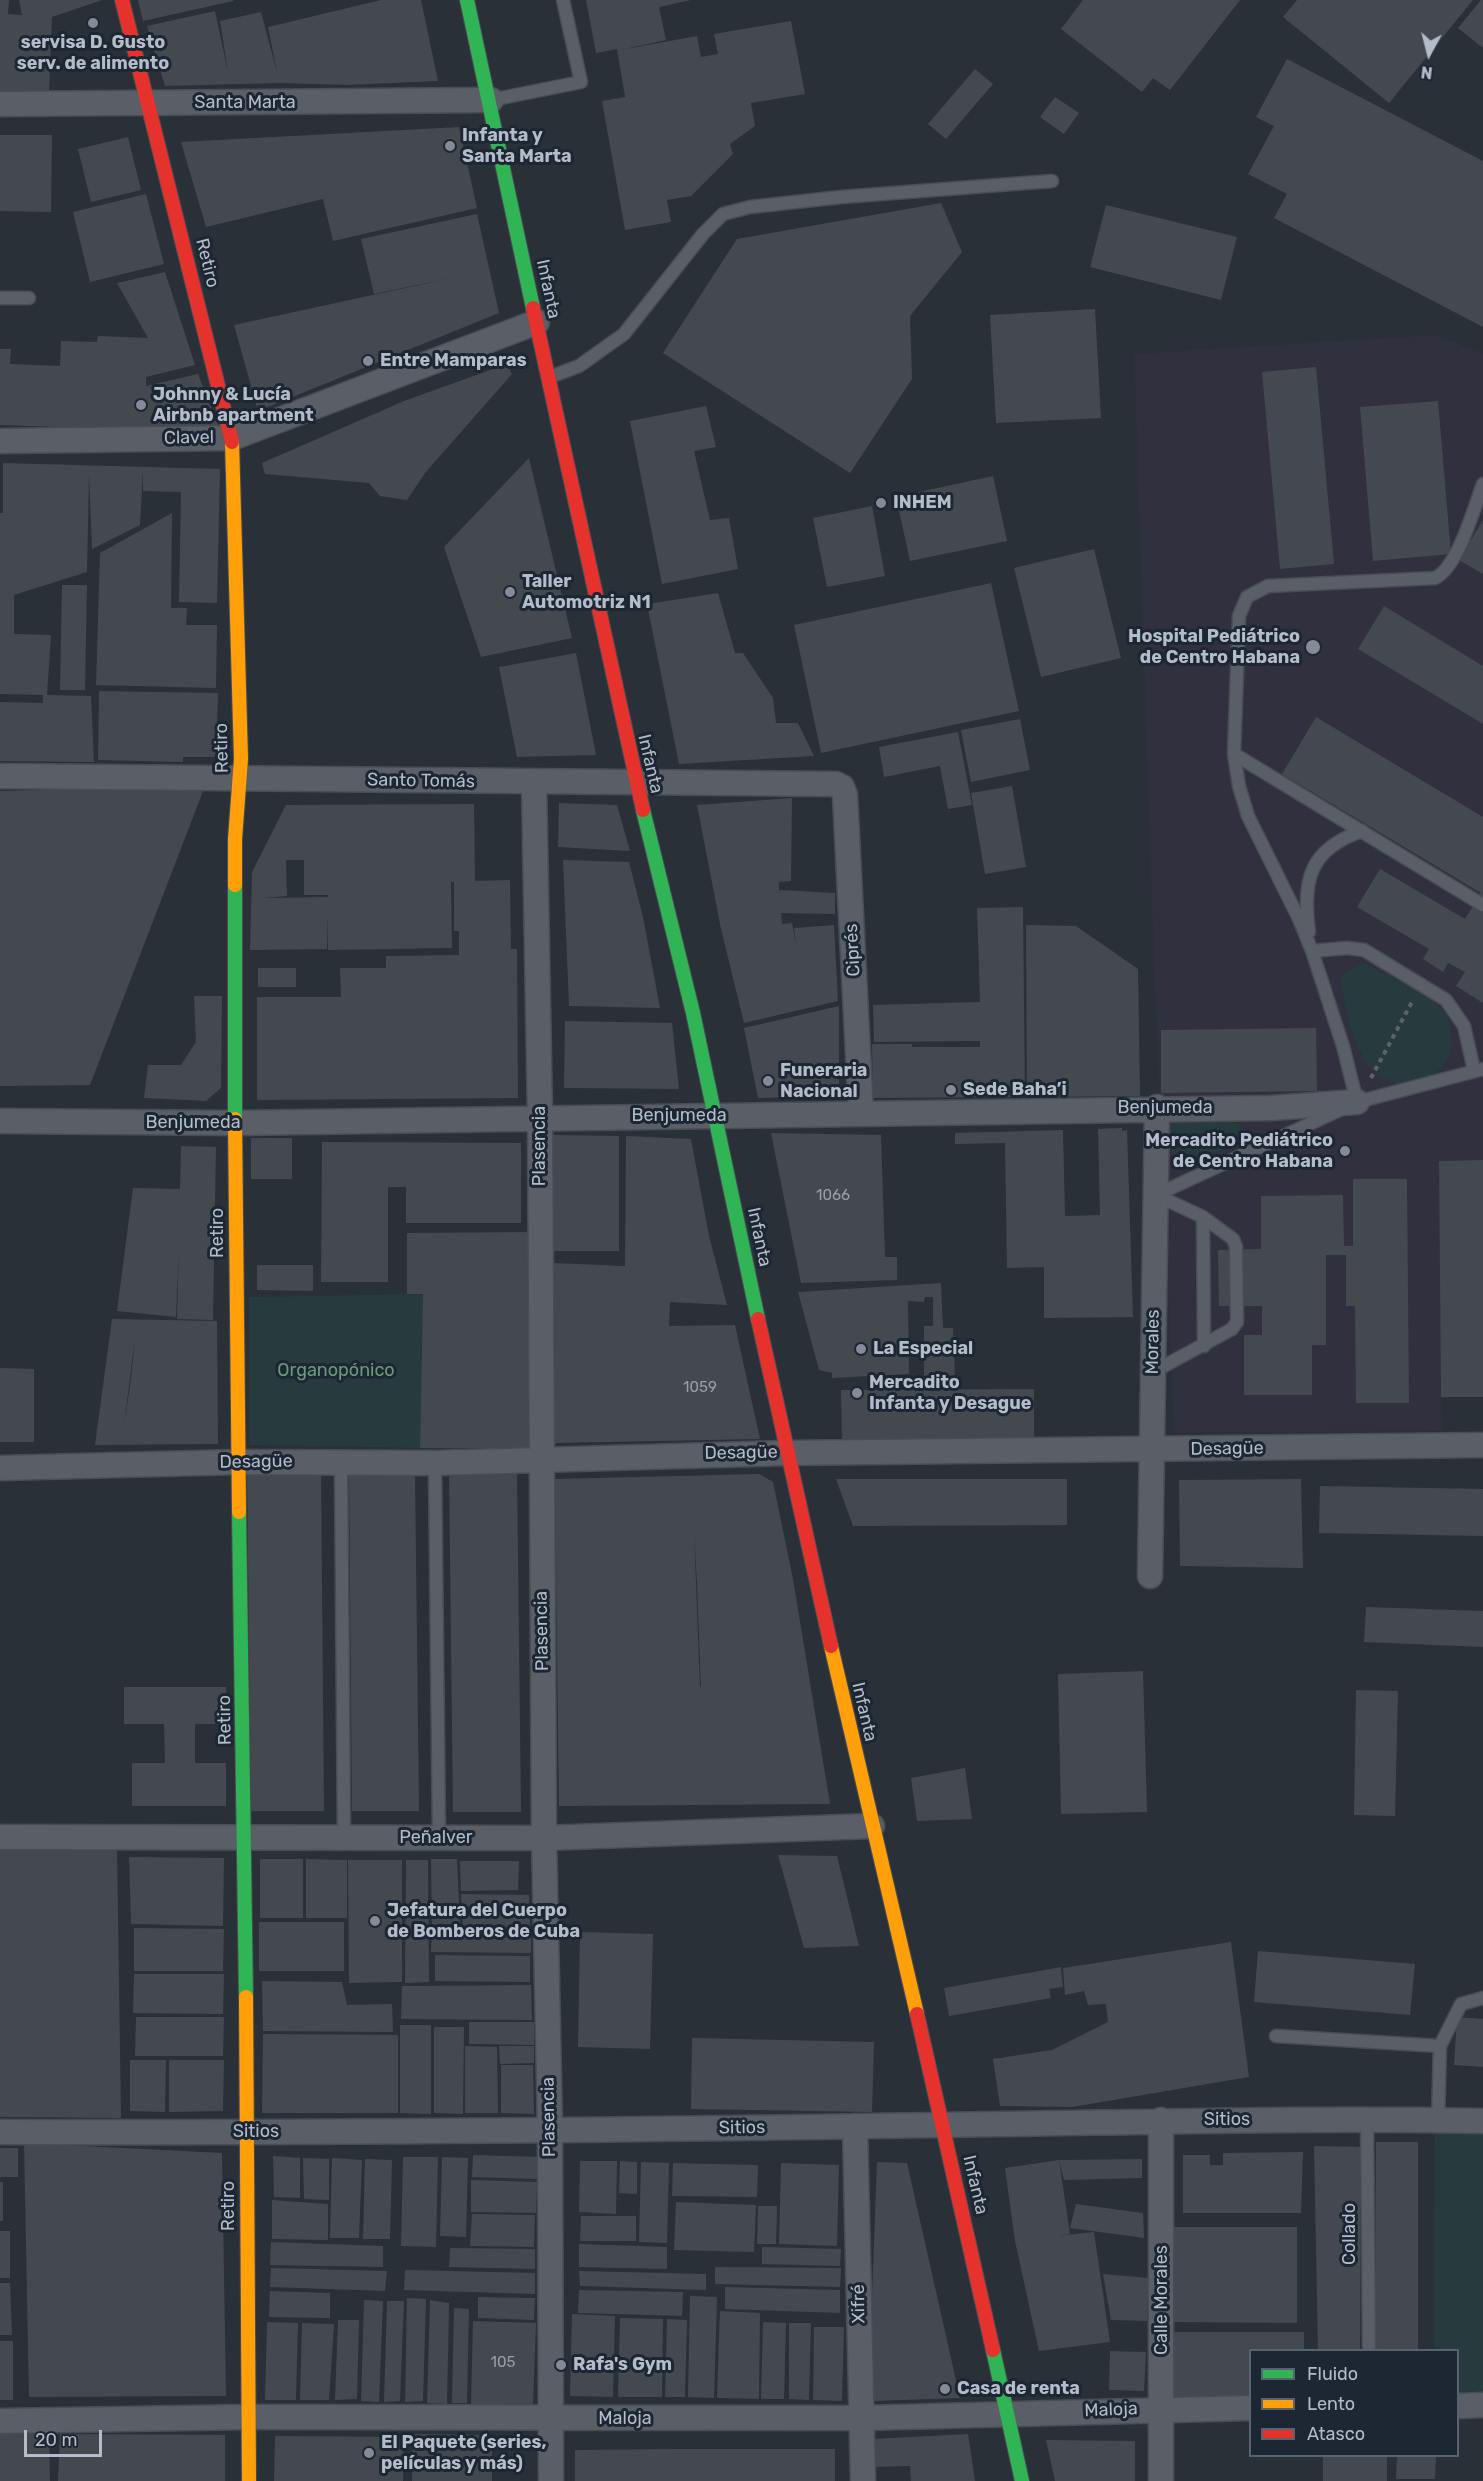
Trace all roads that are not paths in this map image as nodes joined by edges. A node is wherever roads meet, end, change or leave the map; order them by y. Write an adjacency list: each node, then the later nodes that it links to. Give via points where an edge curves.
1 (122, 0): 5 (main road, Retiro)
2 (467, 0): 4 (main road, Infanta)
3 (563, 0): 4 (lane, via 581,82)
4 (491, 100): 5 (street, Santa Marta); 10 (main road, Infanta)
5 (149, 103): 6 (street, Santa Marta); 12 (main road, Retiro)
6 (0, 104)
7 (1052, 181): 11 (lane, via 841,197 750,207 723,214 624,334 579,366)
8 (0, 298): 9 (lane)
9 (29, 298)
10 (537, 322): 11 (main road, Infanta); 12 (street, Clavel)
11 (549, 378): 18 (main road, Infanta)
12 (232, 438): 13 (street, Clavel); 17 (main road, Retiro)
13 (0, 441)
14 (1483, 484): 15 (lane, via 1455,556 1435,578 1268,586 1247,597 1238,628)
15 (1234, 754): 21 (lane); 23 (lane, via 1248,816)
16 (0, 776): 17 (street, Santo Tomás)
17 (241, 778): 19 (street, Santo Tomás); 32 (main road, Retiro, via 235,839)
18 (634, 780): 19 (street, Santo Tomás); 20 (street, Santo Tomás); 29 (main road, Infanta)
19 (534, 782): 30 (street, Plasencia)
20 (842, 787): 28 (street, Ciprés)
21 (1362, 831): 22 (lane); 23 (lane, via 1330,846 1312,869 1306,901)
22 (1483, 905)
23 (1312, 951): 25 (lane, via 1364,951 1446,1000 1464,1026); 26 (lane)
24 (1483, 1061): 25 (lane)
25 (1478, 1070): 26 (lane)
26 (1357, 1102): 27 (street, Benjumeda, via 1271,1108); 33 (lane)
27 (1157, 1107): 28 (street, Benjumeda); 33 (street, Morales)
28 (861, 1114): 29 (street, Benjumeda)
29 (715, 1116): 30 (street, Benjumeda); 39 (main road, Infanta)
30 (540, 1117): 32 (street, Benjumeda); 40 (street, Plasencia)
31 (0, 1121): 32 (street, Benjumeda)
32 (236, 1123): 42 (main road, Retiro)
33 (1156, 1195): 34 (lane); 36 (street, Morales)
34 (1203, 1216): 35 (lane); 35 (lane, via 1233,1239 1239,1314 1232,1329)
35 (1204, 1346): 36 (lane)
36 (1153, 1372): 38 (street, Morales)
37 (1483, 1445): 38 (street, Desagüe)
38 (1152, 1450): 39 (street, Desagüe); 45 (street, Morales)
39 (786, 1452): 40 (street, Desagüe); 46 (main road, Infanta)
40 (540, 1458): 43 (street, Desagüe); 51 (street, Plasencia)
41 (341, 1461): 42 (street, Desagüe); 43 (street, Desagüe); 48 (lane)
42 (238, 1462): 44 (street, Desagüe); 50 (main road, Retiro)
43 (435, 1462): 49 (lane)
44 (0, 1468)
45 (1150, 1576)
46 (872, 1826): 51 (street, Peñalver); 60 (main road, Infanta)
47 (0, 1837): 50 (street, Peñalver)
48 (344, 1838): 49 (street, Peñalver); 50 (street, Peñalver)
49 (439, 1838): 51 (street, Peñalver)
50 (245, 1839): 63 (main road, Retiro)
51 (544, 1839): 61 (street, Plasencia)
52 (1483, 1998): 54 (lane, via 1461,2004)
53 (1276, 2036): 54 (lane)
54 (1440, 2046): 57 (lane)
55 (1367, 2118): 56 (street, Sitios); 57 (street, Sitios); 64 (lane, Collado)
56 (1161, 2120): 60 (street, Sitios); 67 (street, Calle Morales)
57 (1438, 2120): 58 (street, Sitios)
58 (1483, 2121)
59 (855, 2126): 60 (street, Sitios); 61 (street, Sitios); 71 (street, Xifré)
60 (943, 2126): 69 (main road, Infanta)
61 (550, 2129): 63 (street, Sitios); 72 (street, Plasencia)
62 (0, 2132): 63 (street, Sitios)
63 (246, 2133): 70 (main road, Retiro)
64 (1369, 2349)
65 (1483, 2405): 66 (street)
66 (1459, 2406)
67 (1162, 2408): 68 (street, Maloja); 69 (street, Maloja); 78 (street, Calle Morales)
68 (1249, 2408)
69 (1008, 2415): 71 (street, Maloja); 77 (main road, Infanta)
70 (249, 2417): 72 (street, Maloja); 73 (street, Maloja); 74 (main road, Retiro)
71 (862, 2418): 72 (street, Maloja); 76 (street, Xifré)
72 (550, 2420): 75 (street, Plasencia)
73 (0, 2421)
74 (249, 2481)
75 (551, 2481)
76 (863, 2481)
77 (1022, 2481)
78 (1161, 2481)

